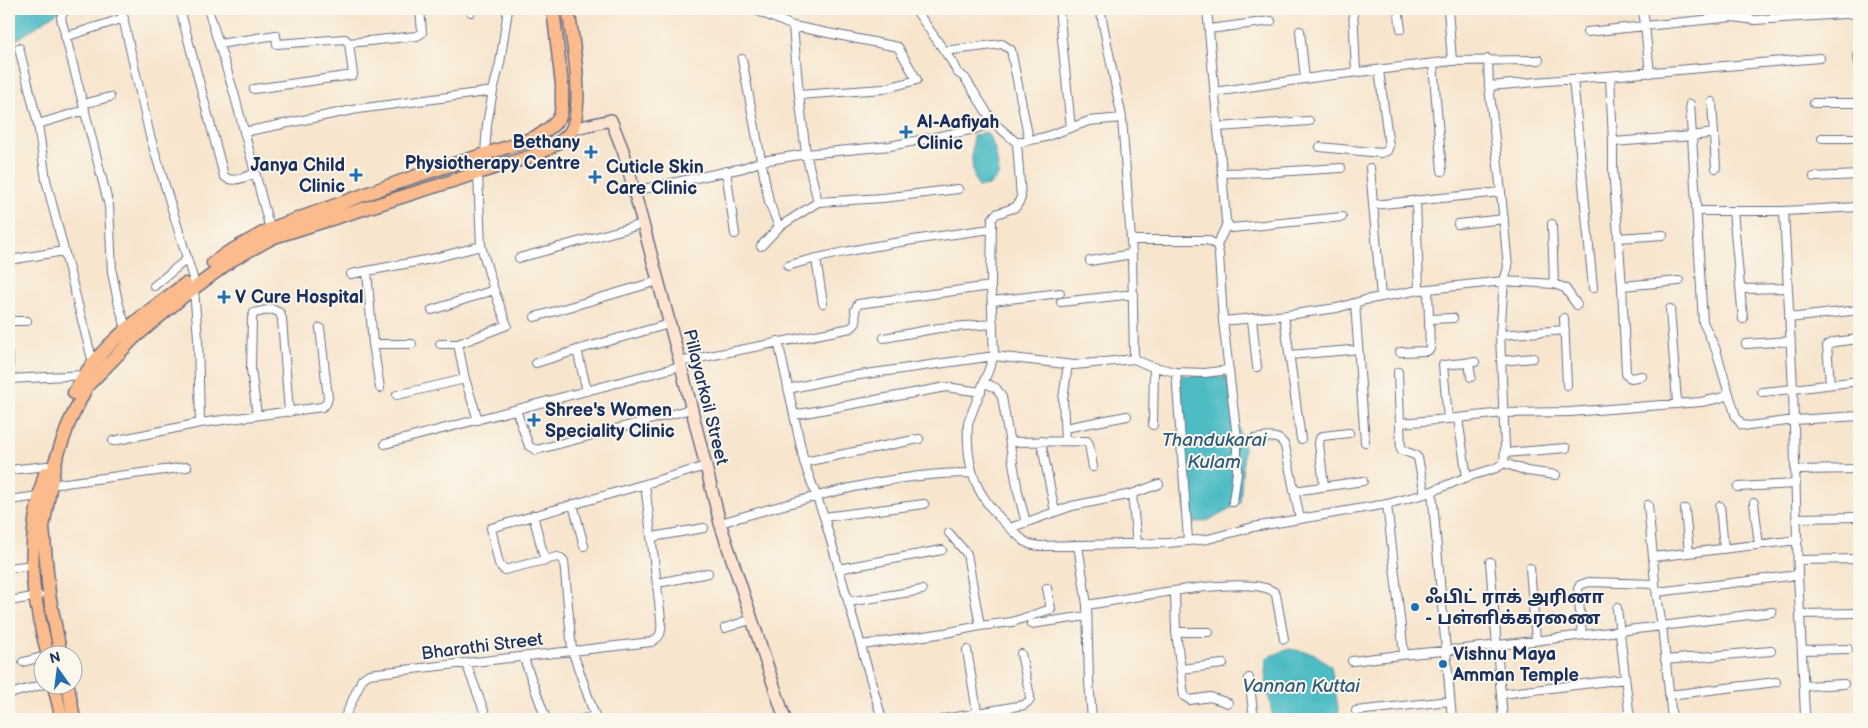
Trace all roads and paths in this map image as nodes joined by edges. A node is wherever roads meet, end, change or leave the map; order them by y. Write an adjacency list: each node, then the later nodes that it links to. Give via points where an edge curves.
1 (70, 9): 27 (street, via 63,12 61,18)
2 (121, 9): 19 (street)
3 (180, 9): 82 (street, via 224,176 231,180)
4 (208, 9): 29 (street)
5 (421, 9): 28 (street, via 422,33 418,36)
6 (508, 9): 48 (street)
7 (553, 9): 73 (main road, via 562,85 560,117 540,135)
8 (568, 9): 63 (main road, via 578,90)
9 (753, 9): 21 (street)
10 (915, 9): 31 (street)
11 (1059, 9): 62 (street)
12 (1100, 9): 57 (street)
13 (1207, 9): 23 (street)
14 (1353, 9): 41 (street)
15 (1398, 9): 24 (street)
16 (1448, 9): 37 (street)
17 (1643, 9): 22 (street)
18 (1859, 13): 22 (street, via 1755,20 1733,18)
19 (124, 18): 27 (street); 116 (street, via 150,136)
20 (1271, 21): 23 (street)
21 (793, 26): 50 (street); 50 (street, via 898,47 917,80 883,90)
22 (1645, 26): 26 (street); 42 (street)
23 (1209, 29): 49 (street)
24 (1401, 29)
25 (1300, 31): 44 (street)
26 (1587, 32)
27 (65, 37): 56 (street)
28 (349, 43): 29 (street, via 345,39 278,44 276,35); 47 (street, via 353,75)
29 (219, 44): 64 (street)
30 (19, 48): 60 (street)
31 (944, 51): 59 (street); 69 (street, via 1002,44 1011,50)
32 (1858, 55): 40 (street)
33 (1820, 58): 42 (street)
34 (742, 59): 75 (street)
35 (1488, 59): 36 (street); 37 (street); 46 (street)
36 (1538, 60)
37 (1452, 61): 38 (street)
38 (1433, 64): 39 (street); 79 (street)
39 (1379, 70): 41 (street); 72 (street, via 1387,151)
40 (1859, 70)
41 (1356, 72): 44 (street)
42 (1650, 73): 43 (street)
43 (1610, 76): 45 (street); 70 (street)
44 (1305, 79): 49 (street)
45 (1573, 79): 46 (street); 130 (street)
46 (1488, 86): 88 (street)
47 (254, 89)
48 (493, 91): 64 (street, via 358,109); 73 (street)
49 (1214, 92): 61 (street)
50 (799, 96): 74 (street)
51 (110, 97): 56 (street)
52 (1712, 102): 65 (street)
53 (1814, 103): 54 (street)
54 (1859, 103)
55 (1690, 104): 66 (street)
56 (84, 107): 60 (street); 161 (street, via 109,206 112,272)
57 (1122, 118): 62 (street); 108 (street)
58 (1309, 121): 61 (street)
59 (993, 122): 71 (street); 74 (street, via 975,129 890,146)
60 (38, 124): 112 (street, via 46,180)
61 (1218, 127): 81 (street)
62 (1071, 128): 69 (street)
63 (572, 129): 83 (main road, via 553,146 535,155); 87 (street, Pillayarkoil Street, via 612,120)
64 (244, 132): 82 (street)
65 (1714, 133): 66 (street); 78 (street)
66 (1692, 136): 70 (street); 93 (street)
67 (1822, 138): 68 (street)
68 (1859, 138)
69 (1030, 140): 71 (street)
70 (1613, 142): 107 (street)
71 (1016, 143): 104 (street, via 1020,201 1016,207 994,215)
72 (1320, 147)
73 (485, 154): 83 (street); 103 (main road)
74 (806, 154): 75 (street); 90 (street)
75 (762, 161): 80 (street); 102 (street, via 769,202)
76 (1341, 168): 81 (street)
77 (1370, 168): 91 (street)
78 (1716, 168)
79 (1442, 171)
80 (726, 172): 87 (street); 105 (street)
81 (1222, 173): 99 (street)
82 (254, 174): 103 (street)
83 (478, 174): 110 (street); 125 (main road, via 274,237)
84 (1859, 175): 85 (street)
85 (1814, 177)
86 (958, 190): 90 (street)
87 (634, 191): 98 (street, Pillayarkoil Street)
88 (1501, 192): 89 (street); 97 (street)
89 (1416, 200): 91 (street); 132 (street)
90 (818, 202): 102 (street)
91 (1373, 205): 137 (street)
92 (1859, 207): 95 (street)
93 (1698, 211): 94 (street); 205 (street, via 1703,322 1716,350)
94 (1733, 211): 95 (street); 133 (street)
95 (1784, 211): 131 (street)
96 (1342, 216): 99 (street, via 1234,228)
97 (1504, 220): 100 (street); 123 (street, via 1508,267)
98 (643, 224): 114 (street); 122 (street, Pillayarkoil Street)
99 (1227, 224): 109 (street)
100 (1458, 224)
101 (1552, 224): 126 (street)
102 (779, 227): 111 (street)
103 (270, 229): 125 (main road, via 227,252)
104 (991, 229): 115 (street, via 915,239); 128 (street)
105 (735, 234)
106 (1663, 235): 107 (street)
107 (1618, 238): 129 (street)
108 (1131, 240): 109 (street, via 1207,240); 113 (street)
109 (1216, 245): 156 (street)
110 (481, 246): 120 (street); 134 (street)
111 (761, 246)
112 (64, 251): 117 (street); 181 (street)
113 (1132, 254): 118 (street); 136 (street)
114 (519, 258)
115 (816, 258): 119 (street); 140 (street)
116 (187, 259): 125 (street); 127 (street)
117 (9, 260)
118 (1090, 261)
119 (788, 266)
120 (367, 271): 121 (street); 167 (street)
121 (351, 274)
122 (658, 281): 147 (street); 157 (street, Pillayarkoil Street)
123 (1504, 281): 126 (street); 132 (street); 162 (street)
124 (1679, 281): 129 (street)
125 (193, 284): 161 (main road); 220 (street, via 198,318)
126 (1554, 284): 142 (street, via 1565,288)
127 (154, 286)
128 (991, 286): 138 (street); 165 (street, via 858,304 856,323 851,328)
129 (1622, 286): 191 (street, via 1626,373 1631,378)
130 (1593, 288)
131 (1787, 288): 133 (street); 150 (street)
132 (1424, 289): 137 (street); 152 (street)
133 (1741, 289): 153 (street)
134 (494, 290): 144 (street); 170 (street, via 507,325)
135 (1060, 293): 138 (street)
136 (1134, 294): 139 (street); 179 (street)
137 (1381, 297): 141 (street)
138 (993, 301): 158 (street)
139 (1061, 302)
140 (823, 303)
141 (1355, 303): 146 (street); 232 (street)
142 (1577, 305)
143 (1670, 309): 207 (street)
144 (432, 310)
145 (1859, 310): 150 (street)
146 (1284, 316): 151 (street); 175 (street)
147 (535, 317)
148 (1453, 318): 152 (street)
149 (1564, 318): 160 (street)
150 (1789, 318): 166 (street)
151 (1252, 319): 156 (street); 186 (street)
152 (1430, 319): 174 (street, via 1430,349)
153 (1743, 319)
154 (9, 321): 155 (street)
155 (27, 321)
156 (1223, 321): 187 (street)
157 (669, 324): 172 (street); 183 (street, Pillayarkoil Street)
158 (993, 324): 163 (street, via 939,328); 177 (street)
159 (320, 328): 210 (street, via 326,404)
160 (1565, 330): 162 (street); 198 (street)
161 (130, 334): 181 (main road); 252 (main road, via 87,386 69,423)
162 (1500, 335): 180 (street)
163 (884, 338)
164 (1859, 339): 197 (street, via 1827,345)
165 (778, 341): 183 (street); 200 (street)
166 (1791, 341): 171 (street); 201 (street)
167 (373, 344): 168 (street); 199 (street)
168 (412, 344)
169 (440, 344): 170 (street)
170 (458, 344): 194 (street)
171 (1746, 344)
172 (577, 350): 182 (street); 202 (street)
173 (1351, 350): 175 (street)
174 (1400, 352)
175 (1288, 355): 227 (street)
176 (9, 356): 193 (street)
177 (994, 356): 184 (street); 196 (street); 200 (street, via 838,378)
178 (1532, 358): 180 (street)
179 (1134, 359): 184 (street); 185 (street)
180 (1501, 361): 211 (street)
181 (93, 362): 190 (main road)
182 (536, 363)
183 (680, 364): 202 (street); 208 (street, Pillayarkoil Street)
184 (1068, 364): 223 (street, via 1063,399)
185 (1154, 367): 188 (street); 222 (street)
186 (1257, 367)
187 (1228, 370): 188 (street); 261 (street, via 1237,438)
188 (1176, 372): 281 (street)
189 (1398, 372): 221 (street)
190 (85, 375): 193 (street); 238 (main road, via 64,415)
191 (1642, 376)
192 (1471, 377): 218 (street, via 1472,362 1443,365)
193 (9, 379)
194 (465, 379): 206 (street); 217 (street)
195 (1859, 381): 197 (street)
196 (985, 383): 203 (street); 231 (street, via 996,388 1002,397)
197 (1830, 384): 201 (street)
198 (1567, 385)
199 (380, 388)
200 (788, 389): 212 (street)
201 (1793, 389): 204 (street); 219 (street)
202 (587, 391): 209 (street)
203 (981, 392): 212 (street, via 946,387); 245 (street, via 968,423)
204 (1762, 392)
205 (1729, 394): 207 (street, via 1701,402); 219 (street, via 1736,418 1742,425)
206 (397, 395)
207 (1677, 402): 211 (street, via 1570,412)
208 (691, 408): 209 (street, via 536,450 529,446); 239 (street, Pillayarkoil Street)
209 (516, 410): 217 (street)
210 (289, 412): 213 (street); 213 (street, via 282,319 280,313 272,309 254,313 252,318 252,369)
211 (1503, 413): 216 (street); 235 (street)
212 (794, 415): 236 (street)
213 (257, 416): 220 (street)
214 (1127, 416): 223 (street)
215 (1859, 416): 219 (street)
216 (1458, 418): 218 (street); 247 (street)
217 (478, 420): 233 (street)
218 (1448, 420): 221 (street)
219 (1794, 420): 244 (street)
220 (200, 423): 228 (street)
221 (1400, 423): 256 (street, via 1401,450 1418,458)
222 (1153, 425)
223 (1065, 428): 230 (street)
224 (1349, 433): 253 (street, via 1320,438)
225 (919, 439): 236 (street)
226 (1253, 439): 255 (street, via 1276,437 1282,440)
227 (1301, 439)
228 (114, 441)
229 (1041, 441): 230 (street); 231 (street); 269 (street)
230 (1066, 441): 241 (street, via 1087,442)
231 (1010, 442): 276 (street)
232 (1365, 442)
233 (385, 444)
234 (1566, 448): 235 (street)
235 (1505, 453): 237 (street)
236 (804, 462): 259 (street)
237 (1504, 462): 246 (street, via 1527,471); 247 (street, via 1496,468)
238 (47, 466): 243 (street); 258 (main road)
239 (706, 466): 249 (street); 275 (street, Pillayarkoil Street)
240 (187, 467): 252 (street)
241 (1093, 467)
242 (1859, 469): 244 (street)
243 (9, 470)
244 (1795, 470): 251 (street)
245 (971, 473): 259 (street, via 910,476); 278 (street, via 983,498)
246 (1556, 475)
247 (1467, 477): 256 (street)
248 (1363, 481): 253 (street)
249 (645, 484): 263 (street); 280 (street)
250 (1159, 484): 257 (street)
251 (1796, 484): 254 (street); 273 (street)
252 (50, 485): 306 (main road, via 43,527)
253 (1324, 486): 255 (street)
254 (1738, 487)
255 (1294, 490): 274 (street)
256 (1428, 492): 265 (street); 333 (street)
257 (1132, 494): 269 (street); 283 (street)
258 (39, 496): 260 (street); 295 (main road, via 34,528)
259 (816, 496): 272 (street); 275 (street)
260 (9, 500)
261 (1233, 502)
262 (1754, 503): 285 (street)
263 (573, 504): 270 (street); 286 (street)
264 (924, 504): 272 (street)
265 (1387, 504): 274 (street); 337 (street)
266 (1648, 505): 290 (street)
267 (1720, 506): 287 (street)
268 (1685, 509): 289 (street)
269 (1055, 512): 276 (street)
270 (533, 515): 293 (street); 293 (street, via 493,526 491,530 499,564 504,570)
271 (1859, 516): 273 (street)
272 (824, 517): 298 (street)
273 (1797, 518): 282 (street)
274 (1300, 520): 281 (street, via 1253,527 1208,539)
275 (720, 523): 315 (street, Pillayarkoil Street)
276 (1026, 523): 278 (street)
277 (704, 528): 280 (street)
278 (1010, 528): 284 (street, via 1029,544)
279 (949, 534): 317 (street, via 967,554)
280 (652, 537): 301 (street)
281 (1188, 540): 283 (street)
282 (1798, 540): 285 (street); 292 (street)
283 (1136, 544): 284 (street)
284 (1078, 545): 309 (street)
285 (1760, 545): 287 (street)
286 (584, 546)
287 (1724, 549): 289 (street)
288 (942, 550): 298 (street)
289 (1689, 553): 290 (street)
290 (1652, 557): 303 (street)
291 (1859, 559): 292 (street)
292 (1798, 560): 300 (street)
293 (544, 561): 331 (street, via 560,558 564,562)
294 (1490, 562): 327 (street)
295 (34, 565): 296 (street); 306 (main road)
296 (9, 568)
297 (1530, 568): 325 (street)
298 (838, 569): 308 (street)
299 (708, 573): 301 (street)
300 (1798, 575): 303 (street); 313 (street)
301 (658, 583): 331 (street, Bharathi Street, via 662,627 657,639)
302 (1047, 588): 317 (street, via 1051,609 1012,622)
303 (1656, 588): 318 (street); 323 (street, via 1589,582 1580,585)
304 (922, 590): 308 (street)
305 (1175, 592): 309 (street); 321 (street); 324 (street, via 1230,585 1271,589 1276,595)
306 (42, 595): 307 (street); 328 (main road); 329 (main road)
307 (9, 601)
308 (848, 602): 326 (street)
309 (1087, 605): 314 (street)
310 (1617, 608): 320 (street)
311 (1772, 612): 318 (street)
312 (1859, 613): 313 (street)
313 (1800, 614): 334 (street)
314 (1087, 616): 316 (street); 371 (street)
315 (753, 619): 319 (street); 368 (street, Pillayarkoil Street)
316 (1031, 624)
317 (980, 626): 326 (street)
318 (1662, 626): 320 (street); 340 (street)
319 (725, 628)
320 (1619, 631): 323 (street); 347 (street)
321 (1176, 632): 322 (street); 345 (street)
322 (1209, 632)
323 (1582, 635): 325 (street)
324 (1284, 639)
325 (1536, 640): 327 (street)
326 (862, 645): 369 (street)
327 (1496, 645): 333 (street); 353 (street)
328 (47, 646)
329 (58, 646)
330 (1848, 649): 334 (street)
331 (572, 650): 338 (street, Bharathi Street); 361 (street)
332 (967, 650): 360 (street)
333 (1447, 650): 337 (street); 357 (street)
334 (1802, 650): 350 (street)
335 (1771, 651): 340 (street)
336 (1021, 654): 360 (street, via 1030,696 1028,702)
337 (1404, 654): 341 (street)
338 (523, 656): 343 (street, Bharathi Street); 366 (street)
339 (32, 660): 342 (street)
340 (1665, 660): 354 (street)
341 (1352, 661)
342 (23, 662)
343 (466, 663): 364 (street, Bharathi Street, via 366,675); 365 (street)
344 (1224, 664): 345 (street)
345 (1181, 669): 358 (street, via 1186,698 1215,698)
346 (1249, 678): 372 (street)
347 (1625, 679): 353 (street); 375 (street)
348 (1776, 682): 354 (street)
349 (1844, 684): 350 (street)
350 (1804, 686): 377 (street, via 1805,714)
351 (32, 688): 352 (street)
352 (9, 694)
353 (1502, 694): 374 (street)
354 (1669, 695): 376 (street)
355 (56, 696): 362 (main road)
356 (70, 696): 363 (main road)
357 (1449, 701): 359 (street); 373 (street)
358 (1228, 704)
359 (1356, 711)
360 (977, 712): 370 (street)
361 (596, 718): 367 (street)
362 (62, 719)
363 (74, 719)
364 (344, 719)
365 (486, 719)
366 (546, 719)
367 (582, 719)
368 (785, 719)
369 (882, 719)
370 (944, 719)
371 (1092, 719)
372 (1254, 719)
373 (1452, 719)
374 (1503, 719)
375 (1630, 719)
376 (1672, 719)
377 (1801, 719)

